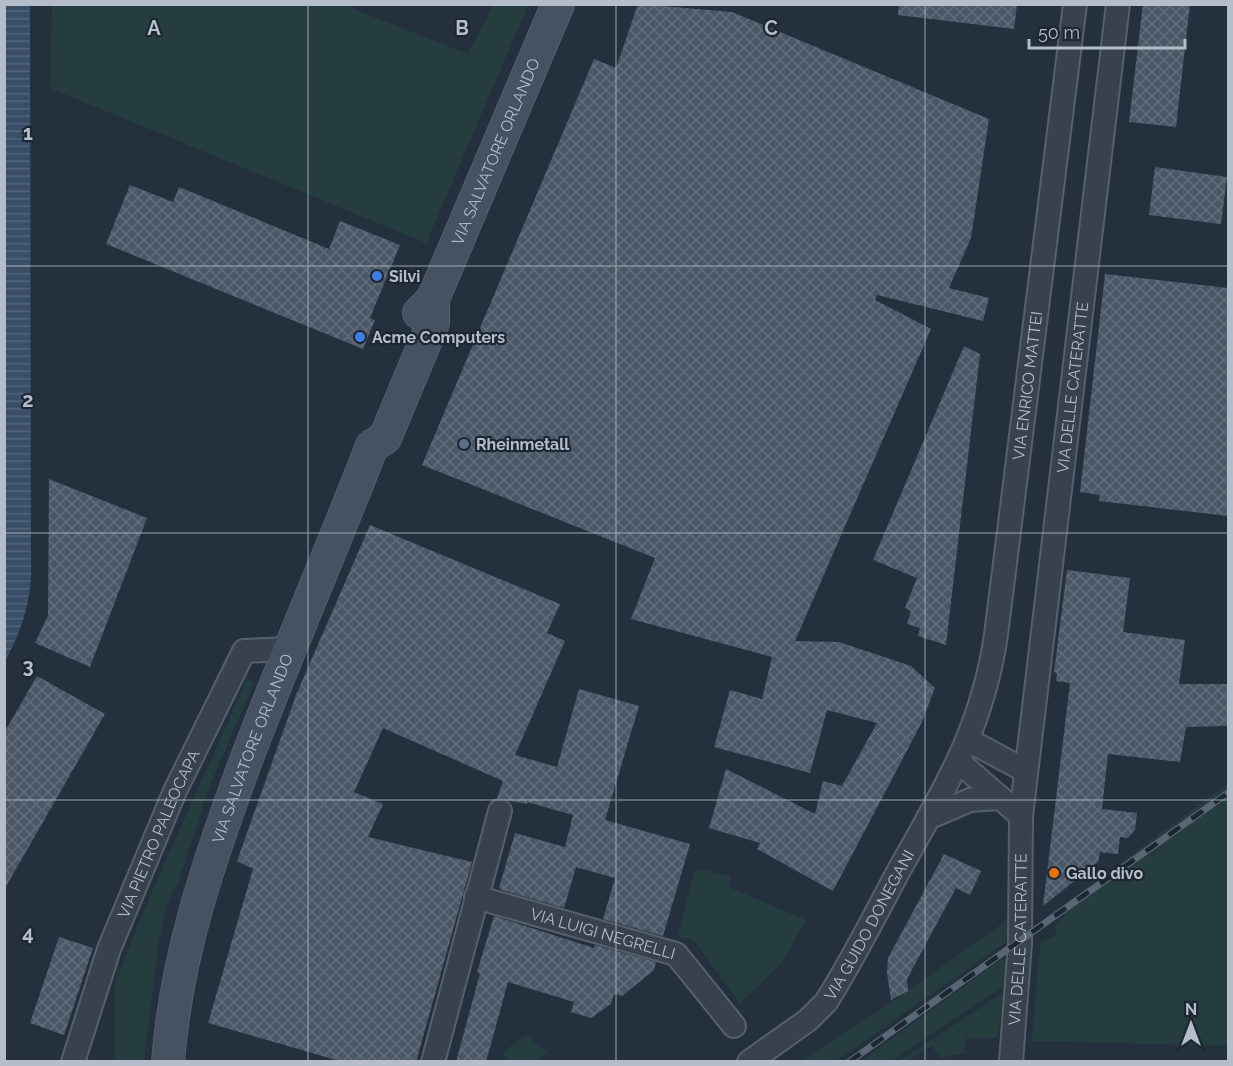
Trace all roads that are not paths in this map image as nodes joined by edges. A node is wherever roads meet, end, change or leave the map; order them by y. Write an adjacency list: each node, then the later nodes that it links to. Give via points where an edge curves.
1 (558, 4): 4 (main road, VIA SALVATORE ORLANDO, via 433,299 416,316 368,430 372,446)
2 (1075, 4): 5 (street, VIA ENRICO MATTEI, via 990,678)
3 (1118, 4): 7 (street, VIA DELLE CATERATTE)
4 (288, 649): 14 (street, VIA PIETRO PALEOCAPA, via 244,651 176,791 113,938); 15 (main road, VIA SALVATORE ORLANDO, via 190,923 177,984)
5 (968, 741): 6 (street, VIA ENRICO MATTEI); 7 (street)
6 (959, 762): 8 (street); 11 (street, VIA GUIDO DONEGANI)
7 (1026, 771): 10 (street, VIA DELLE CATERATTE)
8 (1000, 798): 10 (street); 11 (street, via 970,800)
9 (500, 811): 12 (street)
10 (1021, 816): 18 (street, VIA DELLE CATERATTE, via 1020,943)
11 (928, 818): 17 (street, VIA GUIDO DONEGANI, via 826,1002 808,1020)
12 (476, 897): 13 (street, VIA LUIGI NEGRELLI, via 676,954); 16 (street)
13 (734, 1026)
14 (73, 1062)
15 (168, 1062)
16 (433, 1062)
17 (749, 1062)
18 (1011, 1062)

